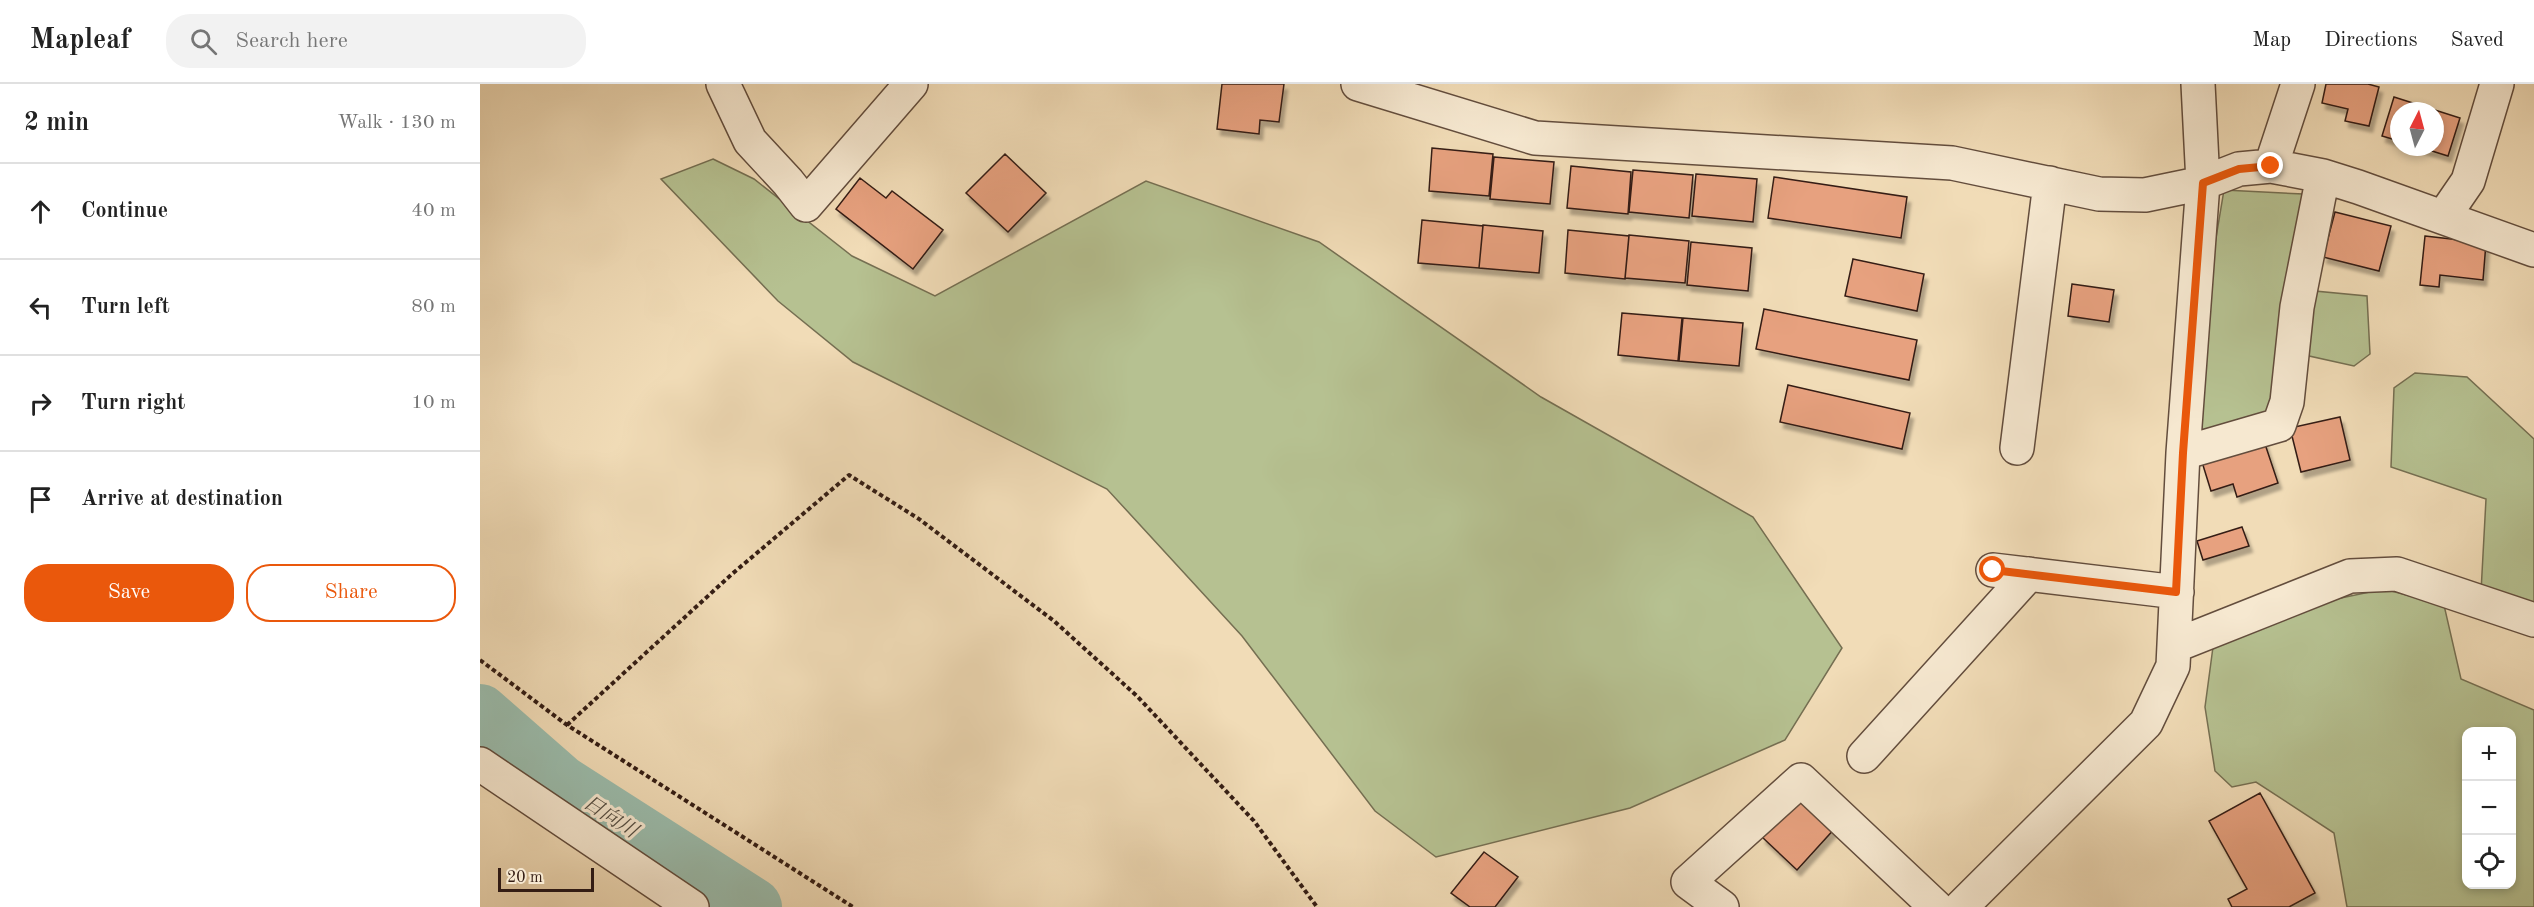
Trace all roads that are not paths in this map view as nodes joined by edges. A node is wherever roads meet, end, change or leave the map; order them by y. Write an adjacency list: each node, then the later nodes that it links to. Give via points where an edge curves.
1 (723, 84): 2 (street, via 750,141 806,205)
2 (911, 84)
3 (1358, 84): 9 (street, via 1535,138 1952,163)
4 (2198, 84): 10 (street)
5 (2298, 84): 7 (street)
6 (2497, 84): 11 (street, via 2468,181)
7 (2271, 166): 8 (street); 10 (street, via 2239,169)
8 (2323, 176): 11 (street); 14 (street, via 2297,307 2287,402 2278,425)
9 (2050, 183): 10 (street, via 2098,194 2145,195); 13 (street)
10 (2203, 183): 14 (street)
11 (2444, 216): 12 (street)
12 (2534, 250)
13 (2017, 448)
14 (2183, 453): 17 (street)
15 (1993, 570): 16 (street)
16 (2029, 574): 17 (street); 20 (street)
17 (2176, 592): 19 (street)
18 (2534, 620): 19 (street, via 2397,574 2350,576)
19 (2174, 646): 25 (street, via 2173,666 2146,723)
20 (1864, 756)
21 (480, 764): 22 (street)
22 (692, 907)
23 (1722, 907): 24 (street, via 1688,882 1801,780)
24 (1936, 907)
25 (1962, 907)

